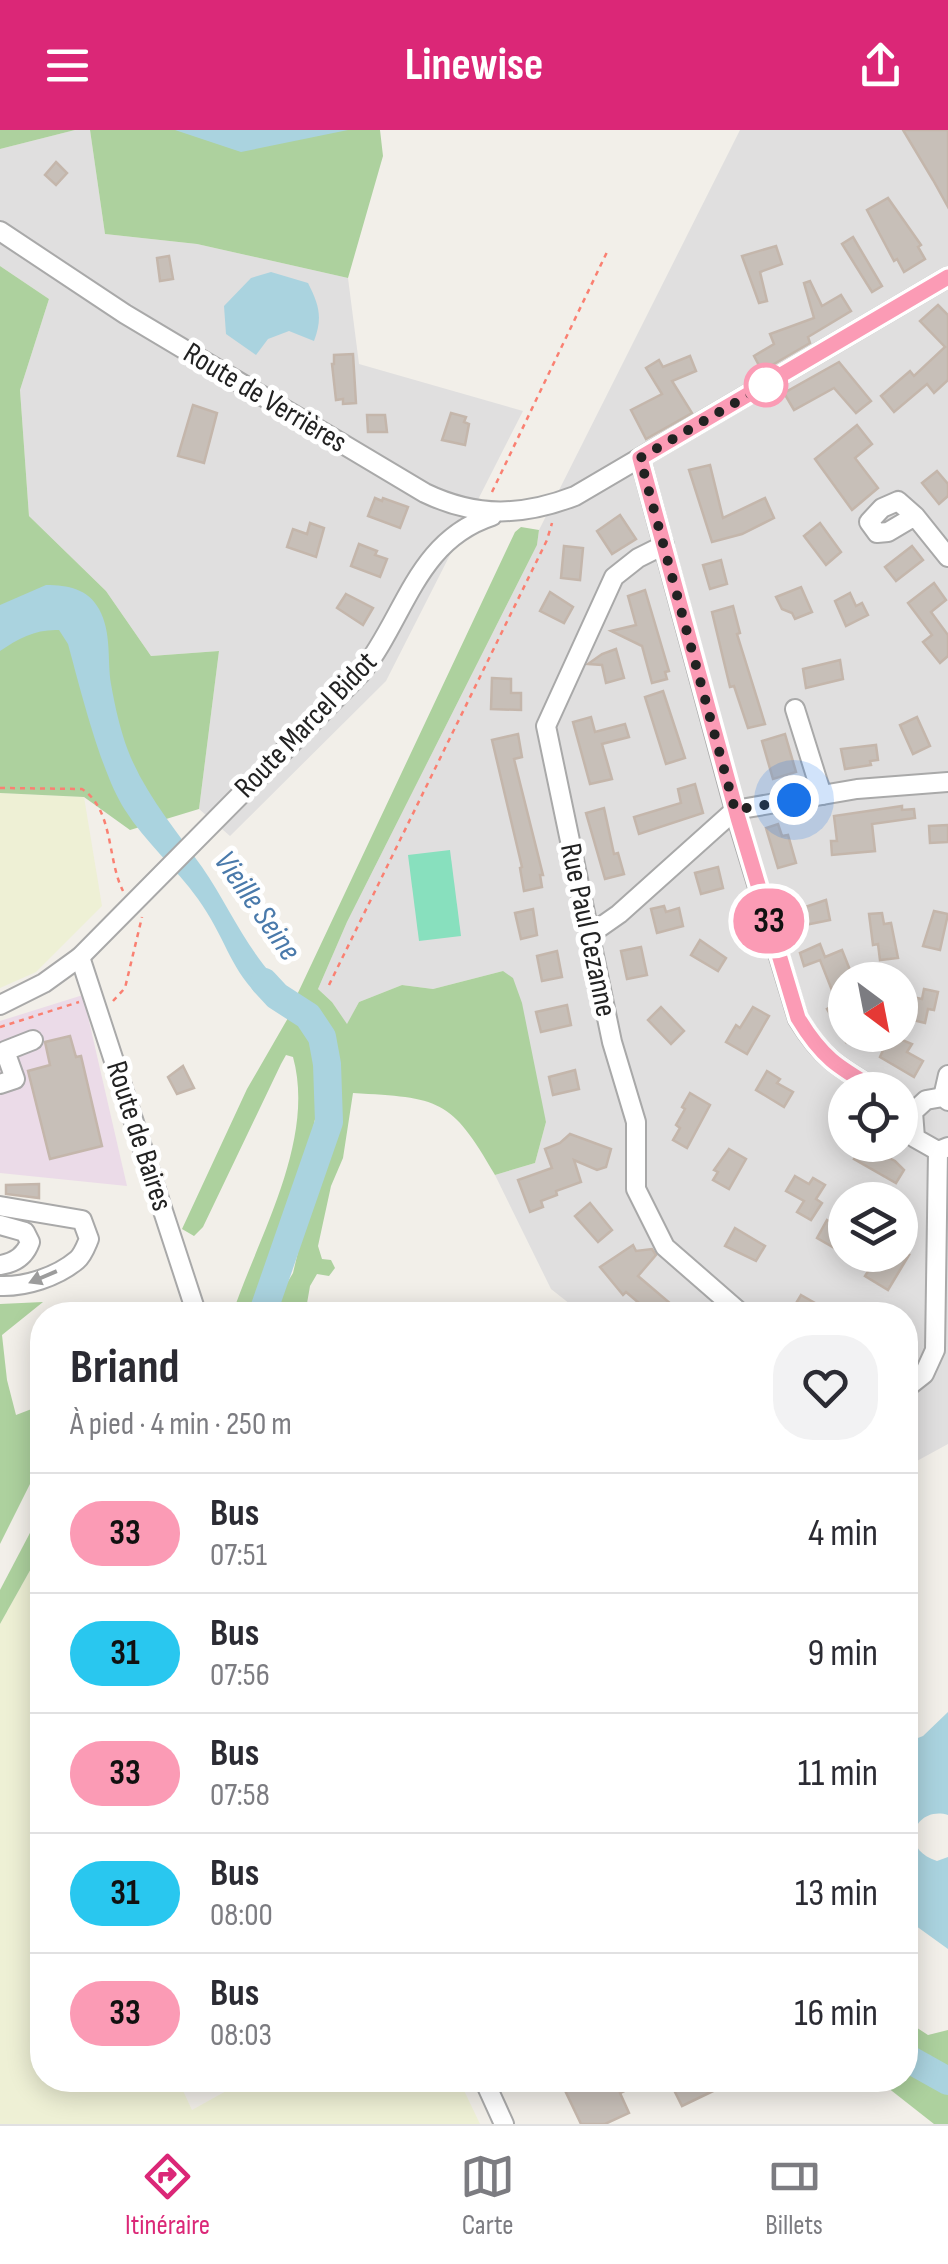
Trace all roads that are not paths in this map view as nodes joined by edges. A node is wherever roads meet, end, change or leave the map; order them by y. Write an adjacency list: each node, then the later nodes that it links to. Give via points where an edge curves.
1 (0, 231): 6 (street, Route de Verrières, via 125,314 425,493 456,507)
2 (948, 276): 4 (street)
3 (948, 290): 4 (street)
4 (920, 296): 5 (street, Route de Verrières)
5 (640, 458): 6 (street, Route de Verrières, via 553,504); 8 (street)
6 (502, 513): 15 (street, Route Marcel Bidot, via 459,531 436,550 361,673)
7 (914, 516): 9 (street)
8 (664, 545): 13 (street); 14 (street, Rue Paul Cezanne, via 614,577 546,726)
9 (948, 557)
10 (795, 709): 12 (street)
11 (948, 782): 12 (street)
12 (822, 795): 13 (street)
13 (735, 810): 14 (street); 18 (street, via 798,1018 815,1046)
14 (588, 934): 30 (street, Rue Paul Cezanne, via 636,1122 636,1189 665,1247)
15 (80, 956): 16 (street, Route Marcel Bidot); 29 (street, Route de Baires)
16 (0, 1005)
17 (33, 1040): 20 (street, via 5,1051 15,1079)
18 (846, 1072)
19 (948, 1075): 21 (street)
20 (0, 1084)
21 (945, 1099): 22 (street)
22 (918, 1103)
23 (918, 1139): 24 (street)
24 (943, 1149): 31 (street, via 935,1350)
25 (0, 1206): 28 (street, one-way to 28, via 82,1220 89,1239 81,1258 56,1272 20,1287)
26 (0, 1225): 27 (street, via 25,1232 30,1242 12,1263)
27 (0, 1265)
28 (0, 1286)
29 (193, 1302)
30 (728, 1302)
31 (918, 1379)
32 (489, 2092): 33 (street)
33 (504, 2124)

